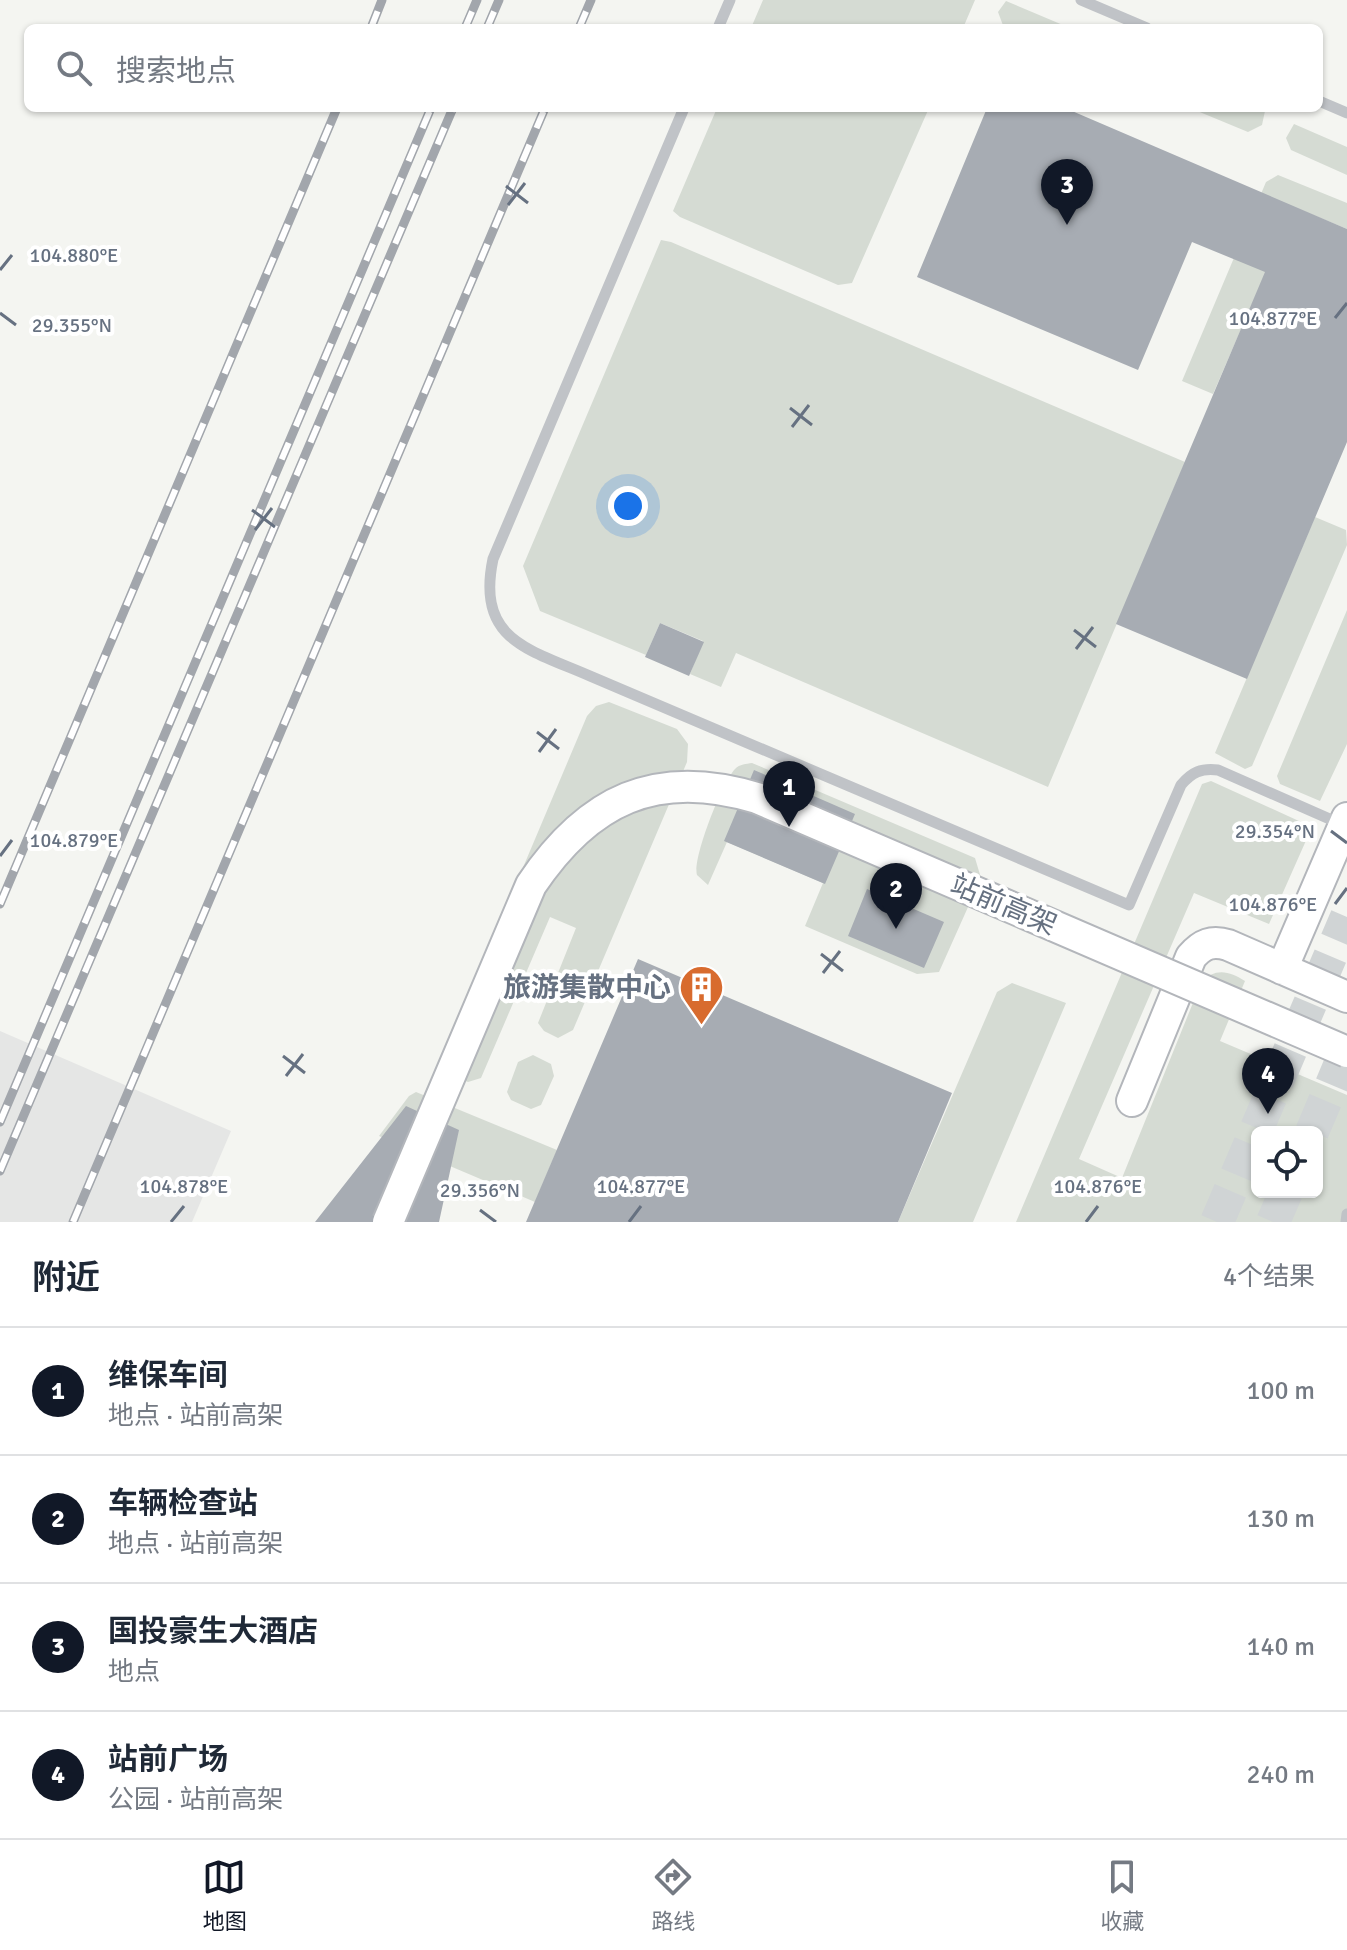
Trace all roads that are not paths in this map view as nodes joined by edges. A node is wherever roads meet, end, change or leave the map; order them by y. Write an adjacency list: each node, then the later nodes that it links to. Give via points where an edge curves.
1 (730, 0): 3 (lane)
2 (1081, 0): 4 (lane)
3 (720, 24)
4 (1138, 24)
5 (1323, 103): 7 (lane)
6 (682, 112): 8 (lane, via 493,559 487,585 499,628 517,644 546,657 1129,905 1181,785 1204,768)
7 (1347, 113)
8 (1345, 822): 9 (main road)
9 (1282, 969): 10 (main road); 12 (main road, via 1216,941 1198,950)
10 (1347, 997)
11 (1347, 1052): 14 (main road, 站前高架, bridge, via 757,798 707,787 642,792 586,821 556,848 531,885)
12 (1132, 1101)
13 (1347, 1214): 15 (lane)
14 (388, 1222)
15 (1346, 1222)

